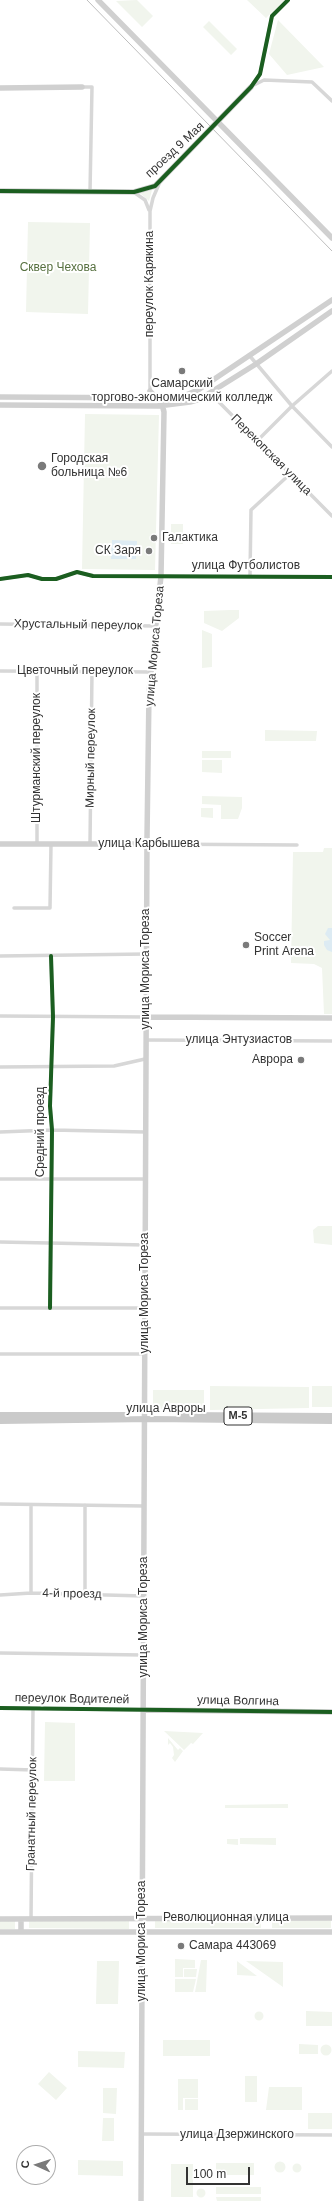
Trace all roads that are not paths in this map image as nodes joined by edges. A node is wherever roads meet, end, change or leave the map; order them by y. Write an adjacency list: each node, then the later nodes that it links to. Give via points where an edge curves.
1 (98, 0): 7 (main road)
2 (288, 0): 5 (street, via 272,16 260,74)
3 (82, 87): 4 (main road); 10 (street, via 92,87)
4 (0, 88)
5 (251, 88): 6 (street, via 264,80 312,82); 7 (main road, проезд 9 Мая)
6 (332, 101)
7 (218, 122): 8 (main road, проезд 9 Мая); 13 (main road)
8 (161, 180): 11 (main road, проезд 9 Мая, via 155,186); 12 (street, переулок Карякина, via 153,198)
9 (0, 191): 10 (main road, проезд 9 Мая)
10 (90, 192): 11 (main road, проезд 9 Мая)
11 (134, 192): 12 (street, via 147,203)
12 (150, 217): 24 (street, переулок Карякина)
13 (332, 238)
14 (332, 300): 16 (main road)
15 (332, 311): 17 (main road)
16 (280, 335): 17 (main road); 18 (main road)
17 (286, 343): 19 (main road)
18 (250, 355): 19 (street); 27 (main road, via 198,390)
19 (256, 364): 22 (main road); 32 (street)
20 (330, 372): 21 (street); 32 (street)
21 (332, 376)
22 (210, 393): 33 (main road, via 190,402); 34 (street, Перекопская улица)
23 (24, 396): 25 (main road); 26 (main road); 29 (main road)
24 (152, 396): 26 (main road); 27 (main road); 31 (main road); 33 (main road)
25 (0, 397)
26 (98, 397): 30 (main road)
27 (171, 398): 33 (main road, via 166,401)
28 (0, 405): 29 (main road)
29 (24, 406): 30 (main road)
30 (98, 406): 31 (main road)
31 (146, 406): 33 (main road)
32 (292, 406): 34 (street); 35 (street)
33 (164, 408): 38 (main road, улица Мориса Тореза)
34 (257, 441): 36 (street, Перекопская улица)
35 (332, 447)
36 (290, 474): 37 (street, Перекопская улица); 39 (street, via 251,510)
37 (332, 516)
38 (161, 576): 39 (street, улица Футболистов); 41 (street, улица Футболистов, via 93,576 78,572 56,579 28,575); 43 (main road, улица Мориса Тореза)
39 (250, 576): 40 (street, улица Футболистов)
40 (332, 577)
41 (0, 579)
42 (0, 624): 43 (street, Хрустальный переулок)
43 (155, 626): 47 (main road, улица Мориса Тореза)
44 (0, 671): 46 (street, Цветочный переулок)
45 (92, 671): 46 (street, Цветочный переулок); 47 (street, Цветочный переулок); 51 (street, Мирный переулок)
46 (37, 672): 49 (street, Штурманский переулок)
47 (150, 672): 52 (main road, улица Мориса Тореза)
48 (0, 844): 49 (main road, улица Карбышева)
49 (37, 844): 50 (main road, улица Карбышева)
50 (51, 844): 51 (main road, улица Карбышева); 54 (street, via 50,908)
51 (90, 844): 52 (main road, улица Карбышева)
52 (147, 844): 53 (street, улица Карбышева); 55 (main road, улица Мориса Тореза)
53 (297, 845)
54 (14, 908)
55 (146, 954): 57 (street); 60 (main road, улица Мориса Тореза)
56 (0, 956): 57 (street)
57 (52, 956): 59 (street, Средний проезд)
58 (0, 1016): 59 (street)
59 (53, 1017): 60 (street); 66 (street, Средний проезд)
60 (146, 1017): 61 (main road, улица Энтузиастов); 62 (main road, улица Мориса Тореза)
61 (332, 1018)
62 (146, 1040): 63 (street, улица Энтузиастов); 64 (main road, улица Мориса Тореза)
63 (332, 1041)
64 (146, 1059): 66 (street, via 114,1066); 69 (main road, улица Мориса Тореза)
65 (0, 1067): 66 (street)
66 (52, 1067): 67 (street, Средний проезд)
67 (52, 1130): 68 (street); 69 (street); 71 (street, Средний проезд)
68 (0, 1132)
69 (145, 1132): 72 (main road, улица Мориса Тореза)
70 (0, 1179): 71 (street)
71 (52, 1179): 72 (street); 74 (street, Средний проезд)
72 (145, 1179): 75 (main road, улица Мориса Тореза)
73 (0, 1242): 74 (street)
74 (50, 1243): 75 (street); 77 (street, Средний проезд)
75 (145, 1245): 78 (main road, улица Мориса Тореза)
76 (0, 1308): 77 (street)
77 (50, 1308): 78 (street)
78 (145, 1308): 80 (main road, улица Мориса Тореза)
79 (0, 1354): 80 (street)
80 (144, 1354): 83 (main road, улица Мориса Тореза)
81 (0, 1415): 83 (main road, улица Авроры / М-5)
82 (332, 1416): 83 (main road, улица Авроры / М-5)
83 (144, 1417): 84 (main road, улица Авроры / М-5); 85 (main road, улица Авроры / М-5); 89 (main road, улица Мориса Тореза)
84 (0, 1421)
85 (332, 1421)
86 (0, 1504): 87 (street)
87 (31, 1505): 88 (street); 90 (street)
88 (85, 1505): 89 (street); 92 (street)
89 (144, 1506): 93 (main road, улица Мориса Тореза)
90 (31, 1593): 91 (street, 4-й проезд); 92 (street, 4-й проезд)
91 (0, 1595)
92 (85, 1595): 93 (street, 4-й проезд)
93 (144, 1596): 95 (main road, улица Мориса Тореза)
94 (0, 1653): 95 (street)
95 (144, 1655): 98 (main road, улица Мориса Тореза)
96 (0, 1708): 97 (street, переулок Водителей)
97 (33, 1709): 98 (street, переулок Водителей); 101 (street, Гранатный переулок)
98 (143, 1710): 99 (main road, улица Волгина); 102 (main road, улица Мориса Тореза)
99 (332, 1712)
100 (0, 1769): 101 (street)
101 (32, 1770): 106 (street, Гранатный переулок)
102 (142, 1918): 103 (main road, Революционная улица); 106 (main road, Революционная улица); 109 (main road, улица Мориса Тореза)
103 (332, 1918)
104 (0, 1919): 105 (main road, Революционная улица)
105 (21, 1919): 106 (main road, Революционная улица); 108 (main road)
106 (32, 1919)
107 (0, 1932): 108 (main road, Революционная улица)
108 (21, 1932): 109 (main road, Революционная улица)
109 (142, 1932): 110 (main road, Революционная улица); 111 (main road, улица Мориса Тореза)
110 (332, 1932)
111 (142, 2134): 112 (street, улица Дзержинского); 113 (main road, улица Мориса Тореза)
112 (332, 2135)
113 (142, 2201)

